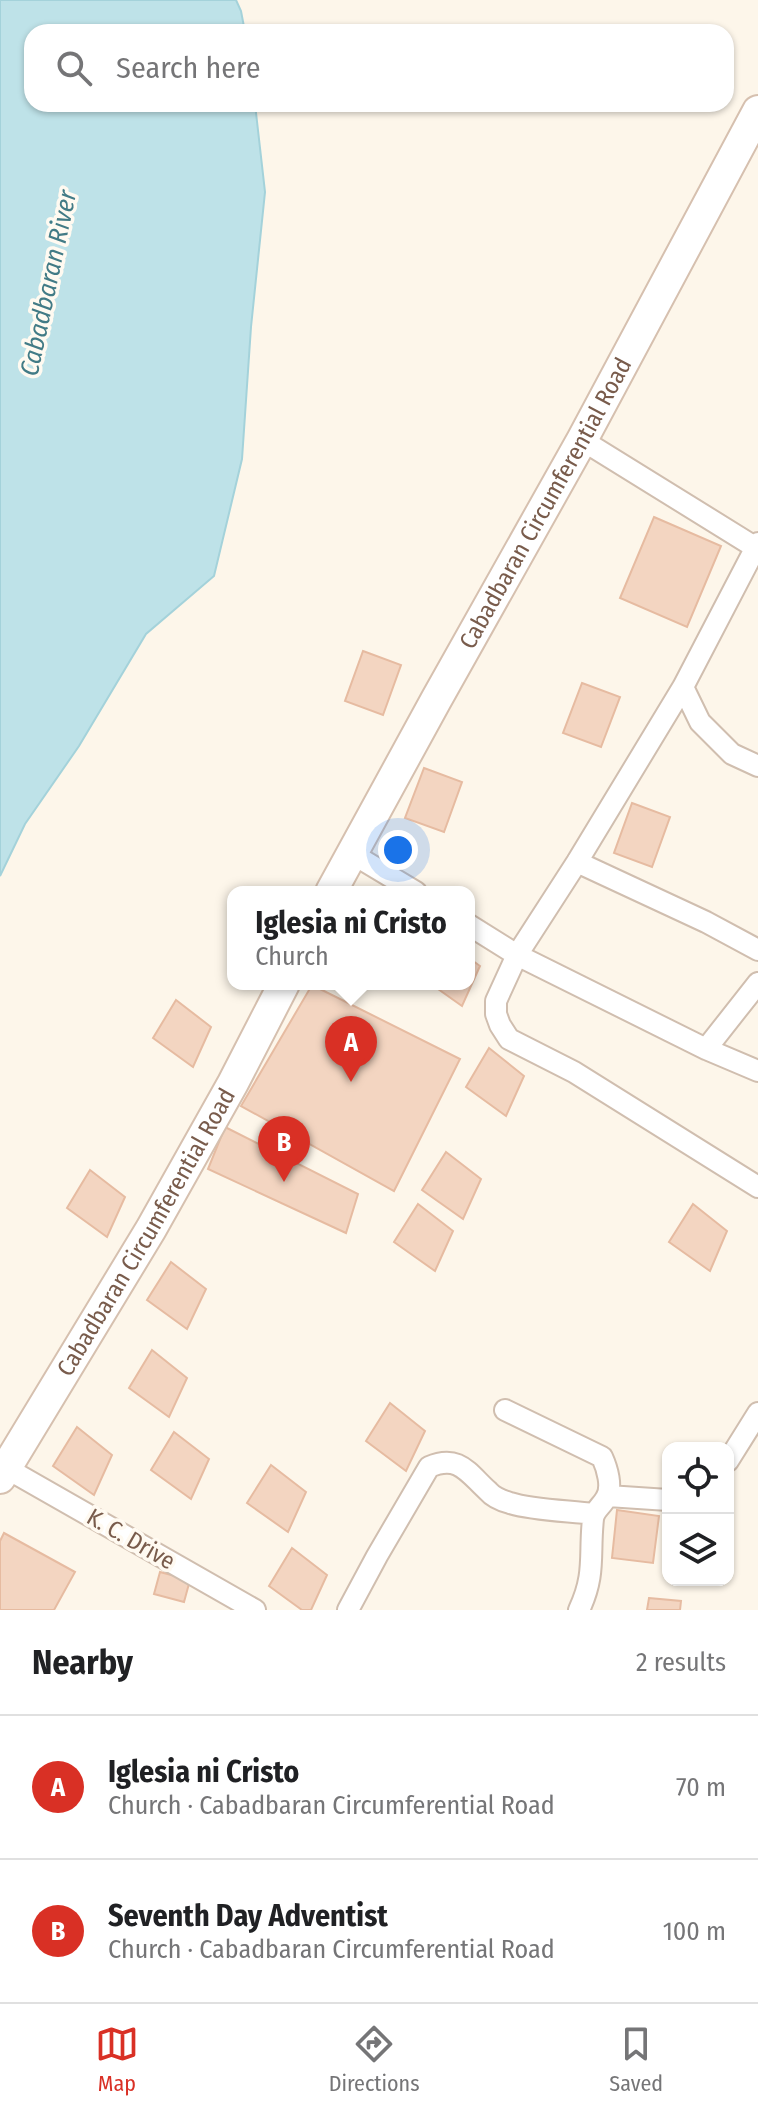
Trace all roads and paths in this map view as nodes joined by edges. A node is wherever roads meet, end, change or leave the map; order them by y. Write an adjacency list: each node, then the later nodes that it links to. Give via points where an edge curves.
1 (758, 111): 2 (main road, Cabadbaran Circumferential Road)
2 (582, 440): 3 (street); 6 (main road, Cabadbaran Circumferential Road)
3 (757, 546): 4 (street)
4 (683, 687): 5 (street, via 700,722 732,754); 7 (street)
5 (758, 766)
6 (351, 853): 8 (main road, Cabadbaran Circumferential Road); 9 (street)
7 (577, 862): 11 (street); 12 (street)
8 (334, 886)
9 (406, 886)
10 (475, 929): 12 (street)
11 (758, 950)
12 (517, 955): 15 (street); 17 (street, via 496,1001 496,1014 509,1039 574,1072)
13 (758, 983): 15 (street)
14 (281, 990): 21 (main road, Cabadbaran Circumferential Road, via 158,1216)
15 (706, 1049): 16 (street)
16 (758, 1071)
17 (758, 1187)
18 (505, 1410): 22 (street, via 602,1457)
19 (758, 1413): 20 (street)
20 (734, 1451)
21 (3, 1473): 25 (street, K. C. Drive)
22 (608, 1496): 23 (street); 24 (street)
23 (662, 1500)
24 (593, 1514): 26 (street, via 513,1505 490,1493 465,1469 442,1462 429,1467); 27 (street, via 592,1568)
25 (255, 1610)
26 (348, 1610)
27 (579, 1610)

